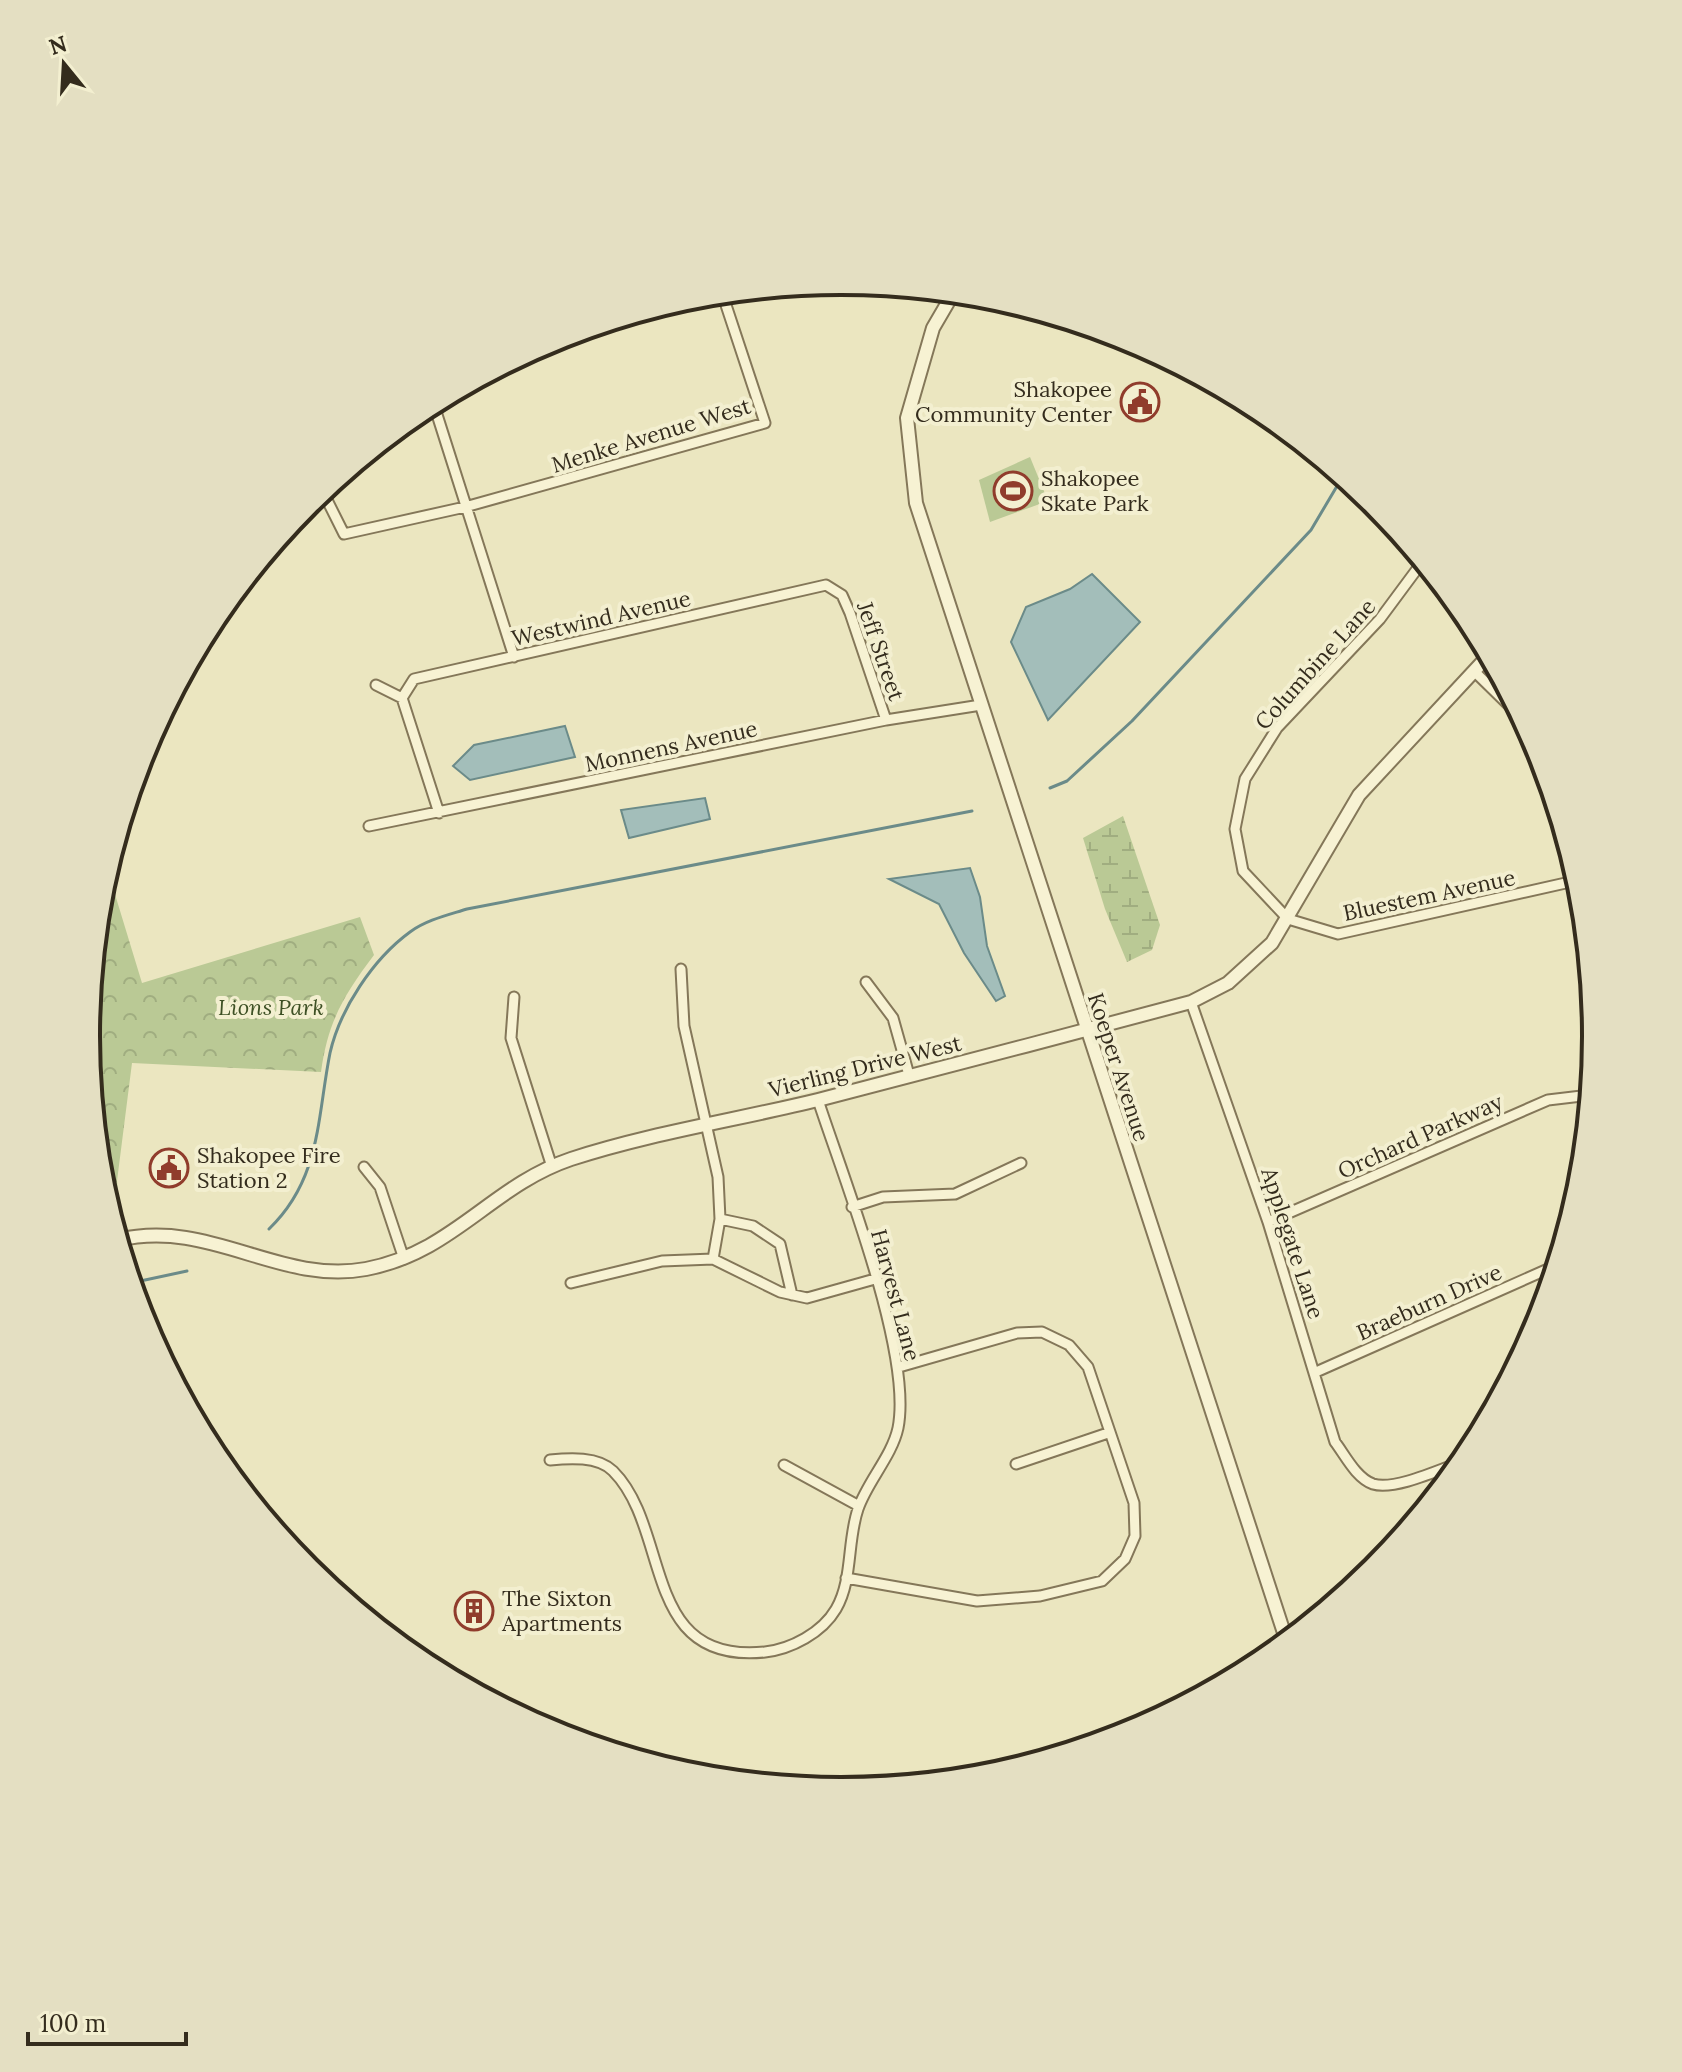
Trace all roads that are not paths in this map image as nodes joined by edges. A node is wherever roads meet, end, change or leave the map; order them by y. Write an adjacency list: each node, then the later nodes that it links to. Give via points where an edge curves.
1 (948, 303): 14 (street, Koeper Avenue, via 933,328 907,418 916,503)
2 (726, 304): 5 (street, Menke Avenue West, via 765,423)
3 (437, 415): 5 (street)
4 (328, 502): 5 (street, via 344,534)
5 (465, 507): 8 (street)
6 (1417, 570): 19 (street, Columbine Lane, via 1380,619 1277,728 1245,779 1235,829 1243,871)
7 (842, 595): 8 (street, Westwind Avenue, via 826,585); 15 (street, Jeff Street)
8 (514, 657): 13 (street, Westwind Avenue, via 414,679)
9 (1482, 664): 10 (street, Vierling Drive West)
10 (1475, 672): 12 (street); 19 (street, Vierling Drive West, via 1359,795)
11 (376, 685): 13 (street)
12 (1499, 696)
13 (402, 698): 16 (street)
14 (981, 705): 15 (street, Monnens Avenue); 24 (street, Koeper Avenue)
15 (886, 720): 16 (street, Monnens Avenue)
16 (439, 813): 17 (street, Monnens Avenue)
17 (369, 826)
18 (1566, 883): 19 (street, Bluestem Avenue, via 1338,934)
19 (1288, 919): 23 (street, Vierling Drive West, via 1272,943 1228,983)
20 (681, 969): 28 (street, via 684,1026)
21 (866, 982): 25 (street, via 893,1018)
22 (514, 997): 31 (street, via 511,1038)
23 (1191, 1002): 24 (street, Vierling Drive West); 34 (street, Applegate Lane)
24 (1087, 1030): 25 (street, Vierling Drive West); 51 (street, Koeper Avenue)
25 (909, 1075): 27 (street, Vierling Drive West)
26 (1579, 1096): 34 (street, Orchard Parkway, via 1548,1100)
27 (818, 1100): 28 (street, Vierling Drive West); 32 (street, Harvest Lane)
28 (709, 1126): 31 (street, Vierling Drive West); 33 (street)
29 (1021, 1163): 32 (street, via 955,1194 883,1197)
30 (364, 1167): 36 (street, via 380,1187)
31 (552, 1167): 36 (street, Vierling Drive West, via 518,1183 453,1233)
32 (852, 1207): 39 (street, Harvest Lane)
33 (720, 1219): 37 (street); 41 (street, via 753,1226 780,1244)
34 (1268, 1222): 43 (street, Applegate Lane)
35 (128, 1238): 36 (street, Vierling Drive West, via 190,1236 317,1270 361,1269)
36 (404, 1259)
37 (713, 1259): 40 (street, via 662,1261); 41 (street)
38 (1544, 1271): 43 (street, Braeburn Drive)
39 (875, 1279): 41 (street, via 807,1298); 42 (street, Harvest Lane)
40 (571, 1283)
41 (792, 1295)
42 (899, 1367): 44 (street, via 1017,1333 1042,1332 1069,1345 1088,1367); 49 (street, Harvest Lane, via 898,1428)
43 (1316, 1372): 48 (street, Applegate Lane, via 1335,1442 1356,1471 1374,1484 1402,1483)
44 (1108, 1433): 46 (street); 50 (street, via 1134,1503 1135,1536 1125,1559 1102,1581 1040,1596 977,1601)
45 (550, 1460): 50 (street, Harvest Lane, via 578,1457 611,1468 628,1488 674,1614 697,1638 739,1655 780,1650 816,1632 835,1610)
46 (1016, 1464)
47 (784, 1465): 49 (street)
48 (1442, 1469)
49 (859, 1506): 50 (street, Harvest Lane)
50 (846, 1578)
51 (1283, 1630)

